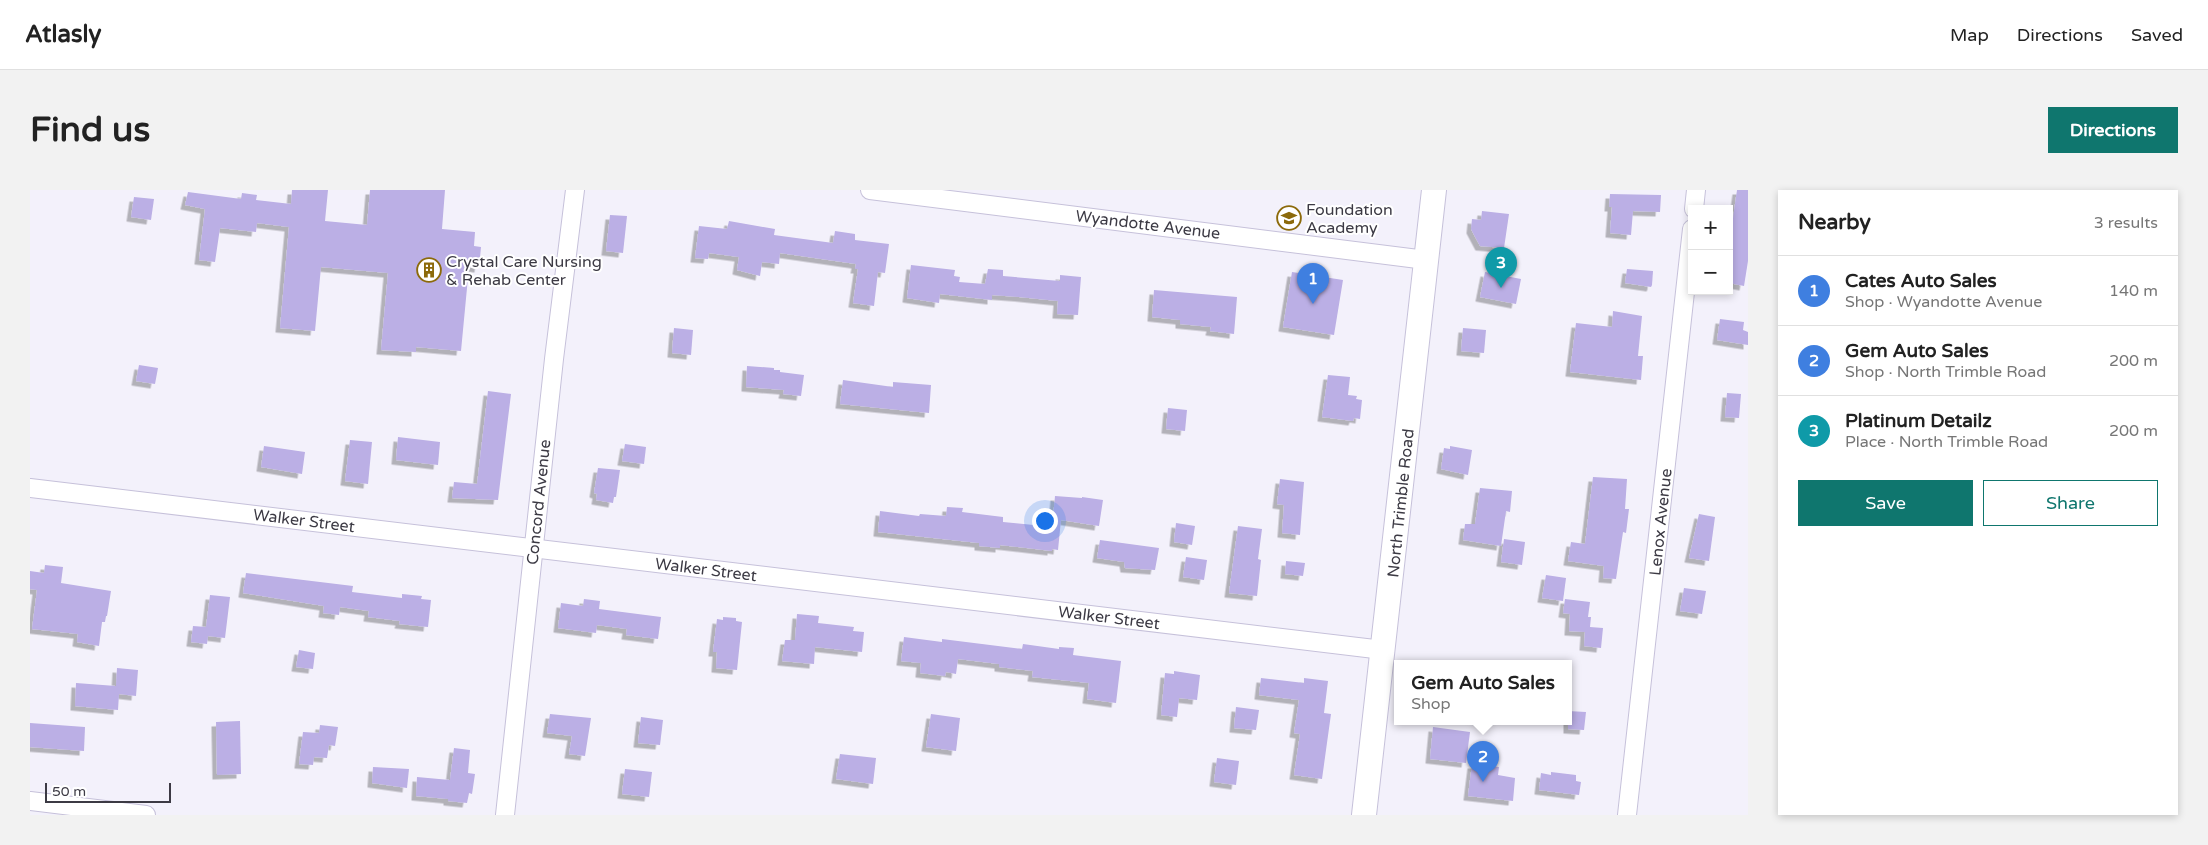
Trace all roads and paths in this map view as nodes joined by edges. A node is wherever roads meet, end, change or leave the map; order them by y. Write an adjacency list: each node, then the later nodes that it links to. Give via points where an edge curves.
1 (575, 190): 9 (street, Concord Avenue)
2 (870, 190): 7 (street, Wyandotte Avenue)
3 (1434, 190): 7 (main road, North Trimble Road)
4 (1696, 190): 5 (street)
5 (1694, 205)
6 (1690, 250): 15 (street, Lenox Avenue)
7 (1426, 260): 10 (main road, North Trimble Road)
8 (30, 488): 9 (street, Walker Street)
9 (533, 548): 10 (street, Walker Street); 13 (street, Concord Avenue)
10 (1383, 650): 14 (main road, North Trimble Road)
11 (30, 801): 12 (street)
12 (146, 815)
13 (505, 815)
14 (1364, 815)
15 (1627, 815)

